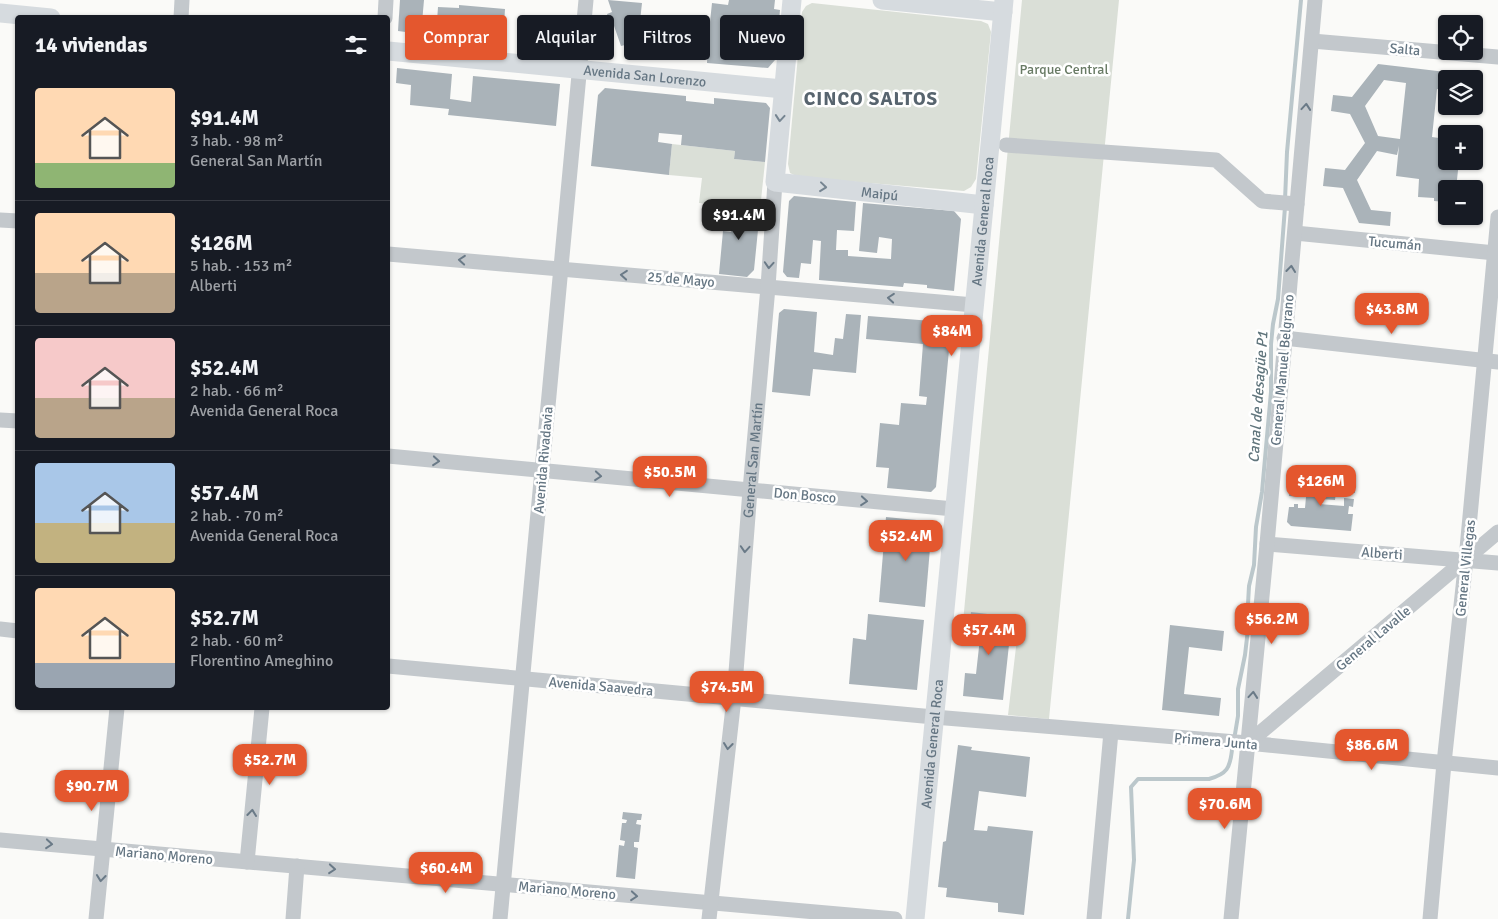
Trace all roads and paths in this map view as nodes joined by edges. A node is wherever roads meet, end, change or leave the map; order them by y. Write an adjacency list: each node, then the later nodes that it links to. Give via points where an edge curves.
1 (182, 0): 10 (street)
2 (386, 0): 11 (street)
3 (586, 0): 15 (street, Avenida Rivadavia)
4 (792, 0): 16 (main road, General San Martín)
5 (882, 0): 7 (main road)
6 (1315, 0): 12 (street, General Manuel Belgrano)
7 (1003, 6): 20 (main road, Avenida General Roca)
8 (0, 13): 9 (main road)
9 (20, 15)
10 (181, 15)
11 (384, 15)
12 (1312, 41): 14 (street, Salta); 19 (street, General Manuel Belgrano, one-way to 12)
13 (390, 50): 15 (main road, Avenida San Lorenzo)
14 (1498, 57)
15 (580, 69): 16 (main road, Avenida San Lorenzo); 27 (street, Avenida Rivadavia)
16 (783, 89): 18 (main road, General San Martín, one-way to 18)
17 (1006, 145): 19 (street, via 1216,160 1262,201)
18 (775, 182): 20 (main road, Maipú, one-way to 20); 28 (street, General San Martín, one-way to 28)
19 (1289, 203): 24 (street, General Manuel Belgrano)
20 (984, 205): 29 (main road, Avenida General Roca)
21 (1498, 217): 25 (street, General Villegas)
22 (0, 220): 23 (street)
23 (15, 221)
24 (1295, 234): 25 (street, Tucumán); 30 (street, General Manuel Belgrano, one-way to 24)
25 (1495, 253): 31 (street, General Villegas)
26 (390, 254): 27 (street, 25 de Mayo, one-way to 26)
27 (561, 269): 28 (street, 25 de Mayo, one-way to 27); 35 (street, Avenida Rivadavia)
28 (768, 287): 29 (street, 25 de Mayo, one-way to 28); 36 (street, General San Martín)
29 (974, 305): 37 (main road, Avenida General Roca)
30 (1284, 338): 31 (street); 39 (street, General Manuel Belgrano)
31 (1491, 361): 40 (street, General Villegas)
32 (0, 420): 33 (street)
33 (15, 421)
34 (390, 456): 35 (street, Don Bosco, one-way to 35)
35 (542, 471): 36 (street, Don Bosco, one-way to 36); 45 (street, Avenida Rivadavia)
36 (750, 490): 37 (street, Don Bosco, one-way to 37); 46 (street, General San Martín, one-way to 46)
37 (954, 510): 49 (main road, Avenida General Roca)
38 (1498, 532): 40 (street, General Lavalle)
39 (1267, 544): 40 (street, Alberti); 51 (street, General Manuel Belgrano, one-way to 39)
40 (1466, 559): 41 (street, Alberti); 51 (street, General Lavalle); 52 (street, General Villegas)
41 (1498, 563)
42 (0, 629): 43 (street)
43 (15, 631)
44 (390, 666): 45 (street, Avenida Saavedra)
45 (522, 678): 46 (street, Avenida Saavedra); 58 (street, Avenida Rivadavia)
46 (734, 698): 49 (street, Avenida Saavedra); 59 (street, General San Martín, one-way to 59)
47 (117, 710): 55 (street)
48 (262, 710): 56 (street, one-way to 48)
49 (934, 717): 50 (street, Primera Junta); 65 (main road, Avenida General Roca)
50 (1111, 732): 51 (street, Primera Junta); 66 (street)
51 (1248, 743): 52 (street, Primera Junta); 67 (street, General Manuel Belgrano)
52 (1444, 763): 53 (street, Primera Junta); 68 (street, General Villegas)
53 (1498, 768)
54 (0, 840): 55 (street, Mariano Moreno, one-way to 55)
55 (104, 849): 56 (street, Mariano Moreno); 60 (street, one-way to 60)
56 (248, 862): 57 (street, Mariano Moreno)
57 (297, 866): 58 (street, Mariano Moreno, one-way to 58); 61 (street)
58 (503, 884): 59 (street, Mariano Moreno, one-way to 59); 62 (street, Avenida Rivadavia)
59 (710, 903): 63 (street, General San Martín); 64 (street, Mariano Moreno)
60 (96, 919)
61 (293, 919)
62 (500, 919)
63 (709, 919)
64 (895, 919)
65 (915, 919)
66 (1094, 919)
67 (1231, 919)
68 (1430, 919)

